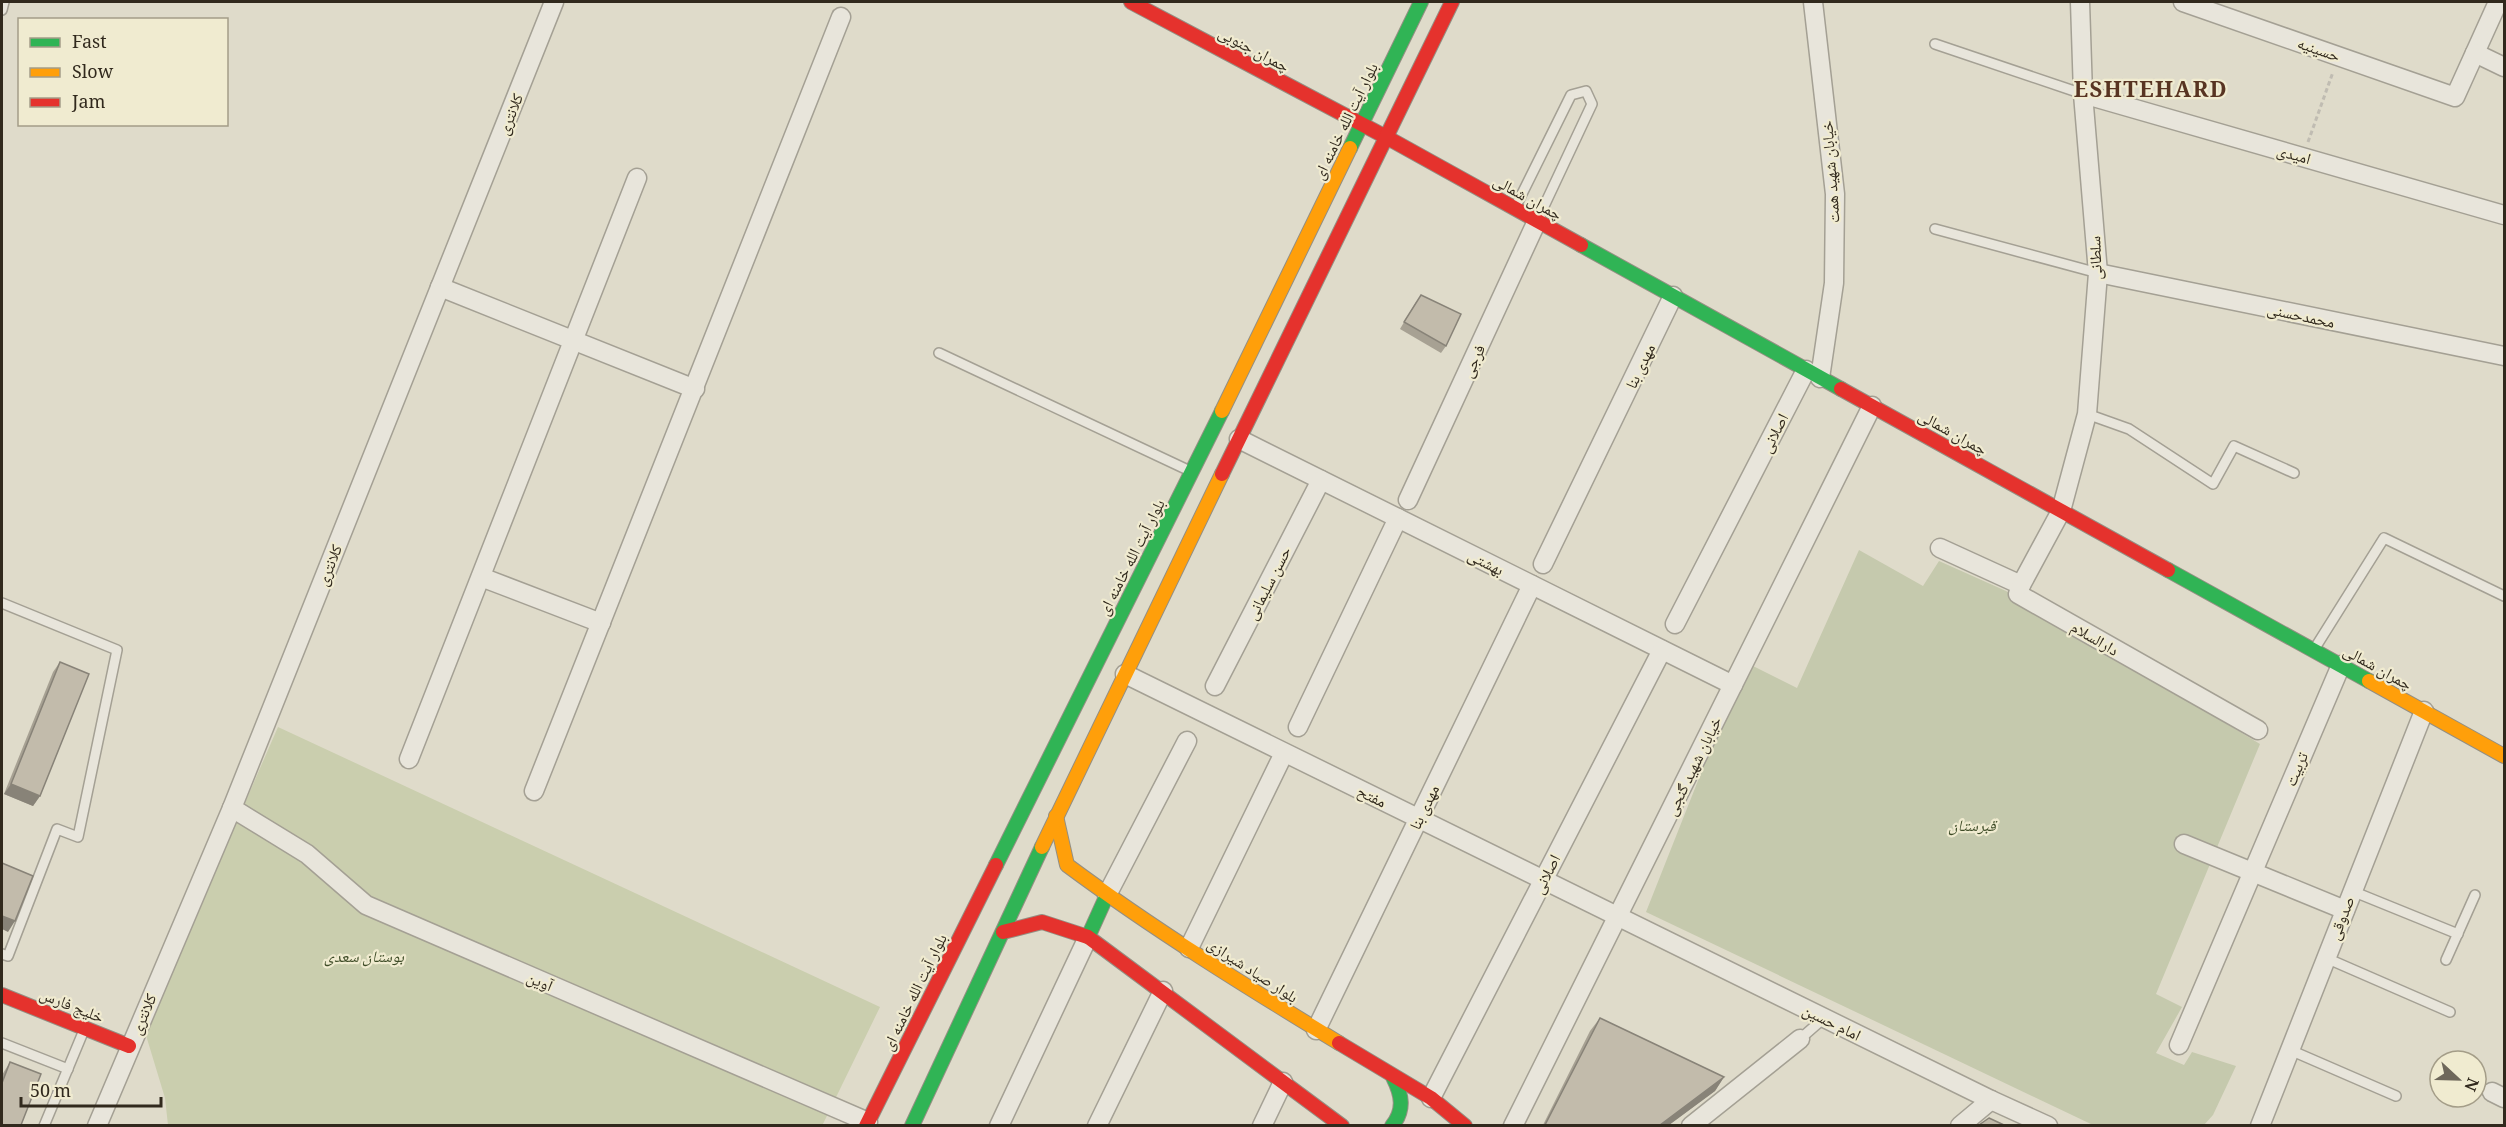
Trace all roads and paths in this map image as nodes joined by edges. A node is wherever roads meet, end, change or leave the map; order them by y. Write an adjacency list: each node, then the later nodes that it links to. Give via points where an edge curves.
1 (3, 2): 10 (lane)
2 (554, 2): 26 (street, کلانتری)
3 (1131, 2): 17 (street, چمران جنوبی)
4 (1421, 2): 17 (street, بلوار آیت الله خامنه ای)
5 (1452, 2): 18 (street)
6 (1813, 2): 31 (street, خیابان شهید همت, via 1835,194 1834,283)
7 (2080, 2): 16 (street, سلطانی)
8 (2183, 2): 14 (street, حسینیه)
9 (2498, 2): 13 (street)
10 (2, 10)
11 (841, 17): 32 (street)
12 (1935, 44): 16 (lane)
13 (2475, 53): 14 (street, حسینیه, via 2455,97); 15 (street)
14 (2338, 56): 19 (path)
15 (2505, 67)
16 (2083, 94): 19 (street, امیدی); 25 (street, سلطانی)
17 (1362, 126): 18 (street, چمران جنوبی); 36 (street, بلوار آیت الله خامنه ای)
18 (1386, 137): 21 (street, چمران شمالی); 35 (street)
19 (2303, 157): 22 (street, امیدی)
20 (637, 178): 28 (street)
21 (1515, 209): 23 (street, چمران شمالی); 23 (lane, via 1571,95 1586,91 1592,104)
22 (2505, 215)
23 (1537, 221): 27 (street, چمران شمالی); 39 (street, فرجی)
24 (1935, 229): 25 (lane)
25 (2097, 273): 30 (street, محمدحسنی); 34 (street, سلطانی)
26 (440, 287): 28 (street); 65 (street, کلانتری)
27 (1673, 296): 31 (street, چمران شمالی); 43 (street, مهدی بنا)
28 (574, 340): 32 (street); 44 (street)
29 (939, 353): 36 (lane)
30 (2505, 356)
31 (1813, 374): 33 (street, چمران شمالی); 50 (street, اصلانی)
32 (695, 389): 49 (street)
33 (1872, 406): 40 (street, چمران شمالی); 55 (street, خیابان شهید گنجی)
34 (2087, 414): 37 (lane, via 2129,429 2213,484 2234,446); 40 (street, سلطانی)
35 (1239, 439): 38 (street, بهشتی); 54 (street)
36 (1192, 472): 100 (street, بلوار آیت الله خامنه ای)
37 (2294, 473)
38 (1321, 480): 41 (street, بهشتی); 56 (street, حسن سلیمانی)
39 (1408, 500)
40 (2061, 511): 46 (street, سلطانی); 52 (street, چمران شمالی)
41 (1398, 518): 45 (street, بهشتی); 58 (street)
42 (1940, 548): 46 (street, دارالسلام)
43 (1543, 564)
44 (481, 577): 49 (street); 63 (street)
45 (1532, 585): 51 (street, بهشتی); 67 (street, مهدی بنا)
46 (2021, 585): 59 (street, دارالسلام, via 2018,594)
47 (2505, 596): 52 (lane, via 2384,538)
48 (2, 603): 80 (lane, via 117,650 78,837 57,829 8,956)
49 (601, 623): 64 (street)
50 (1675, 624)
51 (1662, 650): 55 (street, بهشتی); 70 (street, اصلانی)
52 (2314, 650): 53 (street, چمران شمالی)
53 (2341, 665): 57 (street, چمران شمالی); 69 (street, تربیت)
54 (1125, 674): 61 (street, مفتح); 66 (street)
55 (1733, 685): 75 (street, خیابان شهید گنجی)
56 (1215, 686)
57 (2424, 711): 62 (street, چمران شمالی); 71 (street, صدوقی)
58 (1298, 727)
59 (2258, 730)
60 (1186, 741): 72 (street)
61 (1284, 753): 67 (street, مفتح); 79 (street)
62 (2505, 756)
63 (409, 759)
64 (534, 791)
65 (232, 808): 92 (street, کلانتری); 100 (street, آوین, via 308,854 366,905)
66 (1056, 816): 72 (street, بلوار صیاد شیرازی, via 1067,865); 76 (street)
67 (1418, 819): 70 (street, مفتح); 88 (street, مهدی بنا)
68 (2184, 844): 69 (street)
69 (2252, 873): 74 (street); 91 (street, تربیت)
70 (1543, 880): 75 (street, مفتح); 98 (street, اصلانی)
71 (2352, 891): 74 (street, صدوقی); 77 (lane)
72 (1107, 895): 78 (street); 79 (street, بلوار صیاد شیرازی)
73 (2475, 895): 77 (lane)
74 (2345, 910): 81 (street, صدوقی)
75 (1618, 917): 86 (street, امام حسین); 112 (street, خیابان شهید گنجی)
76 (1003, 932): 78 (street, via 1042,922); 103 (street)
77 (2458, 934): 82 (lane)
78 (1088, 937): 83 (street); 104 (street)
79 (1189, 948): 88 (street, بلوار صیاد شیرازی)
80 (2, 954)
81 (2326, 958): 85 (lane); 93 (street, صدوقی)
82 (2446, 960)
83 (1163, 991): 96 (street); 105 (street)
84 (2, 995): 87 (street, خلیج فارس)
85 (2450, 1012)
86 (1824, 1018): 89 (lane); 99 (street, امام حسین)
87 (85, 1028): 92 (street, خلیج فارس); 94 (lane)
88 (1316, 1030): 95 (street, بلوار صیاد شیرازی)
89 (1800, 1039): 113 (street)
90 (2, 1043): 94 (lane)
91 (2179, 1044)
92 (129, 1046): 102 (street, کلانتری)
93 (2290, 1050): 97 (lane); 116 (street, صدوقی)
94 (68, 1069): 101 (lane)
95 (1393, 1077): 98 (street, بلوار صیاد شیرازی); 108 (street, via 1401,1090 1402,1106)
96 (1283, 1082): 106 (street); 107 (street)
97 (2396, 1096)
98 (1431, 1098): 111 (street, بلوار صیاد شیرازی)
99 (1991, 1100): 114 (street); 115 (street, امام حسین)
100 (867, 1124)
101 (44, 1125)
102 (97, 1125)
103 (912, 1125)
104 (999, 1125)
105 (1097, 1125)
106 (1262, 1125)
107 (1342, 1125)
108 (1392, 1125)
109 (1444, 1125): 110 (street)
110 (1455, 1125)
111 (1465, 1125)
112 (1514, 1125)
113 (1691, 1125)
114 (1960, 1125)
115 (2048, 1125)
116 (2260, 1125)

